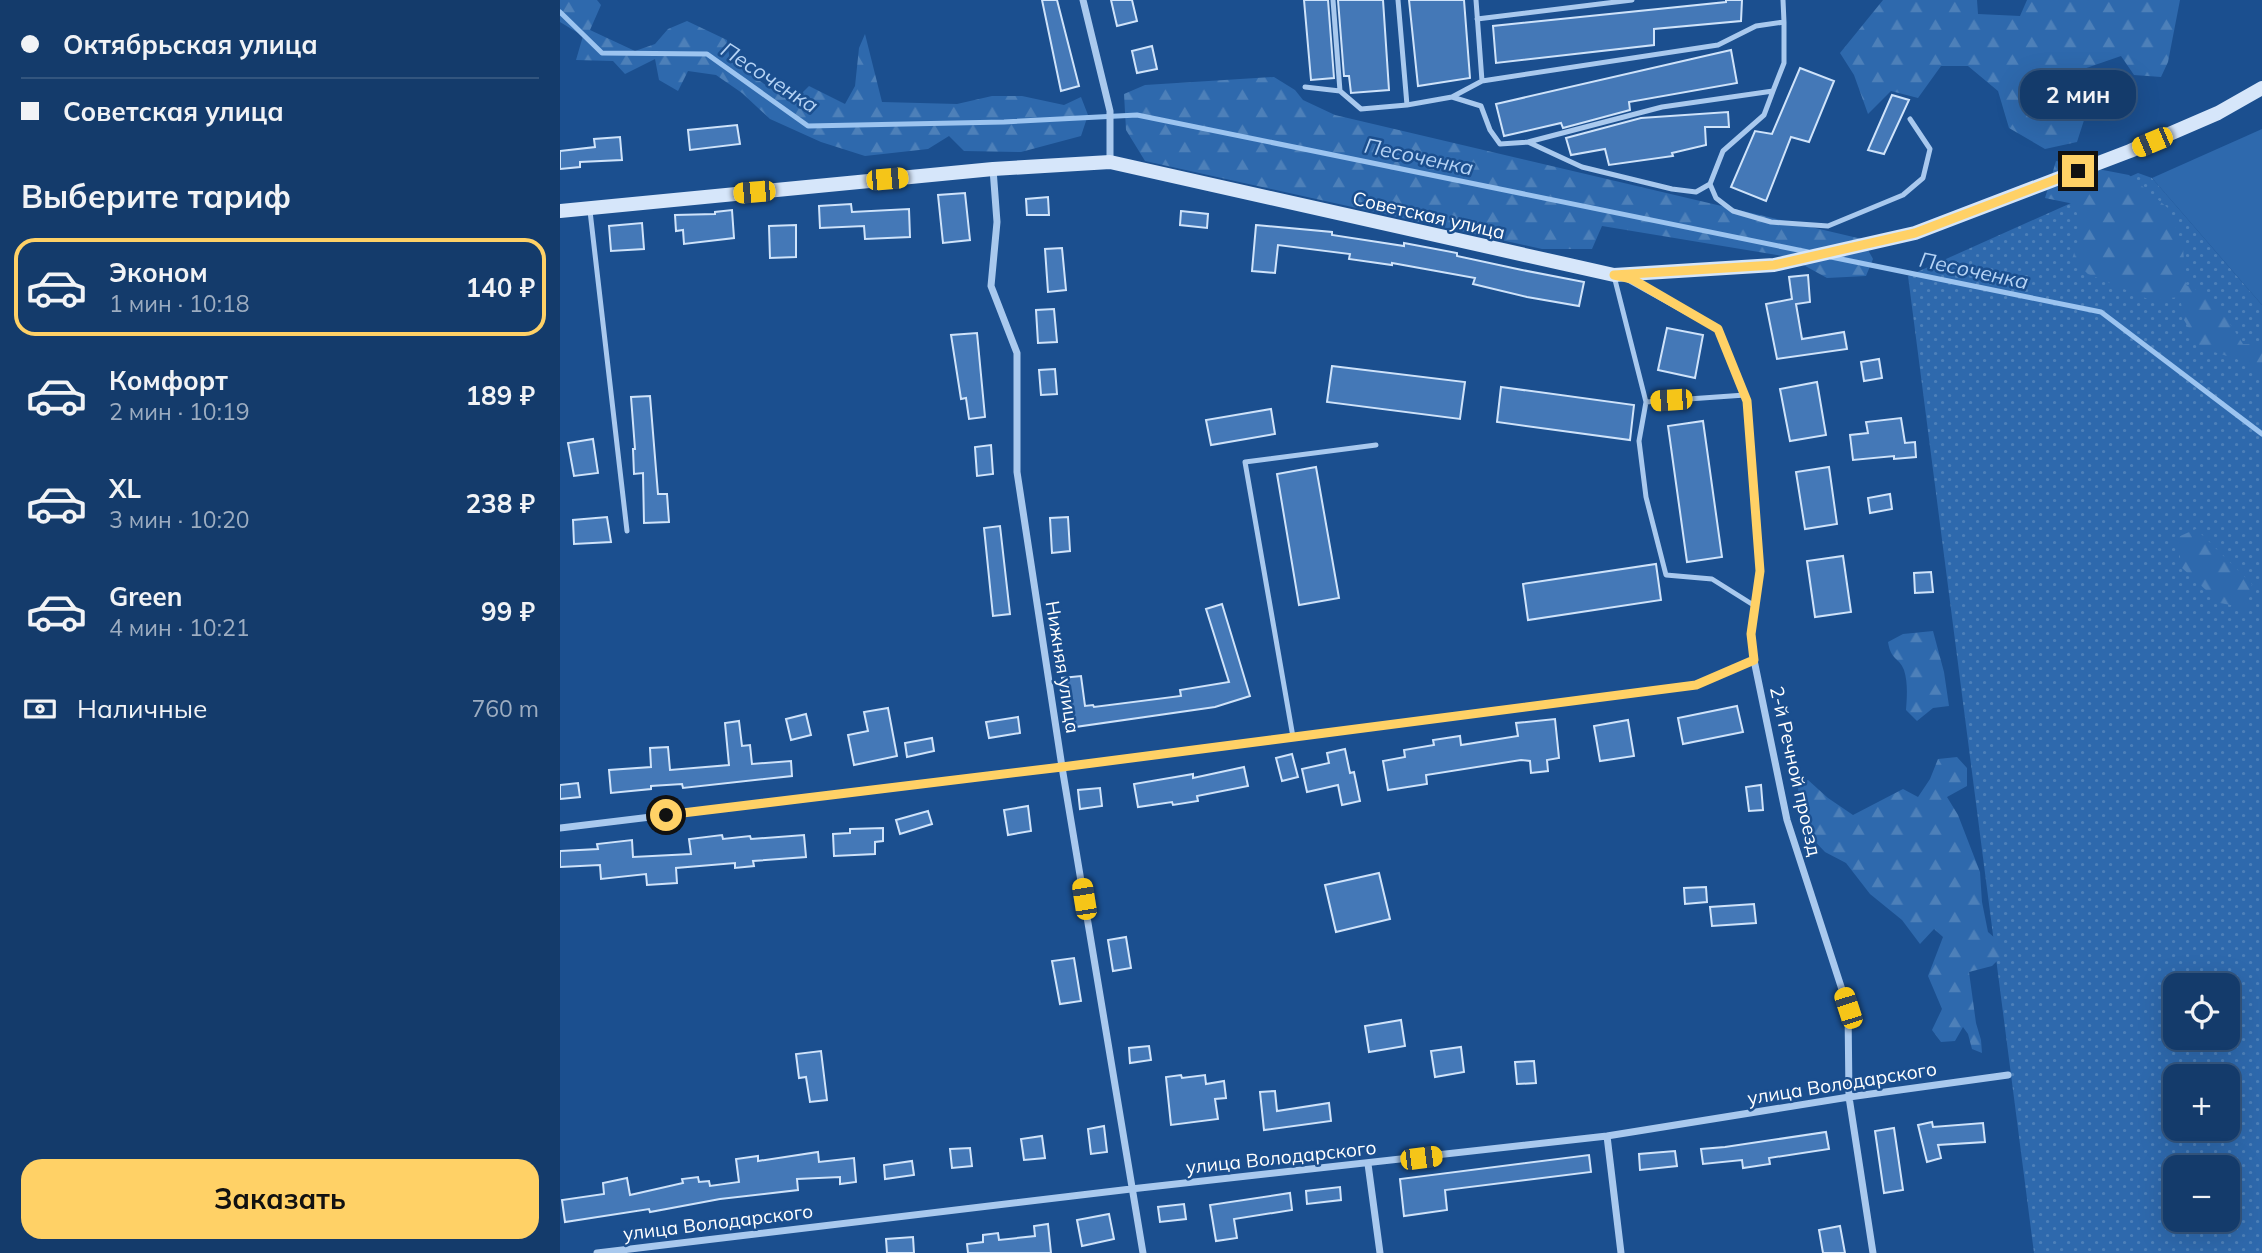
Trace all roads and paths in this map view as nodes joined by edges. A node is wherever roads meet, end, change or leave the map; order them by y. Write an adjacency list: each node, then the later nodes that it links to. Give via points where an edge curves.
1 (1083, 0): 18 (street, via 1110,111)
2 (1333, 0): 12 (lane)
3 (1398, 0): 15 (lane)
4 (1476, 0): 7 (lane)
5 (1632, 0): 7 (lane)
6 (1783, 0): 8 (lane)
7 (1477, 19): 9 (lane)
8 (1784, 22): 9 (lane, via 1756,26 1718,45); 13 (lane, via 1784,63)
9 (1482, 81): 14 (lane)
10 (1305, 87): 12 (lane)
11 (2262, 88): 23 (street, Советская улица, via 2218,113 2130,151 1915,233 1774,265)
12 (1340, 91): 15 (lane, via 1361,109)
13 (1773, 91): 17 (lane, via 1662,107); 20 (lane, via 1764,115 1723,151)
14 (1452, 97): 15 (lane); 17 (lane, via 1481,106 1500,144)
15 (1407, 105)
16 (1910, 119): 20 (lane, via 1930,149 1923,178 1903,195 1828,226 1771,222 1733,211 1716,198)
17 (1528, 142): 20 (lane, via 1582,167 1672,189 1696,192)
18 (1110, 162): 19 (street, Советская улица); 23 (street, Советская улица)
19 (993, 169): 21 (street, Советская улица); 31 (street, Нижняя улица, via 998,222 991,286 1017,353 1017,472)
20 (1710, 184)
21 (590, 208): 22 (street, Советская улица); 27 (lane)
22 (560, 211)
23 (1614, 275): 24 (street, 2-й Речной проезд, via 1632,279 1718,329); 25 (lane)
24 (1745, 395): 25 (lane); 28 (street, 2-й Речной проезд, via 1760,571)
25 (1646, 402): 28 (lane, via 1639,441 1666,575 1712,579)
26 (1376, 445): 30 (lane, via 1245,462)
27 (627, 531)
28 (1755, 607): 29 (street, 2-й Речной проезд)
29 (1754, 660): 30 (street, via 1696,685); 34 (street, 2-й Речной проезд, via 1787,820 1848,1008)
30 (1293, 737): 31 (street)
31 (1062, 767): 32 (street); 37 (street, Нижняя улица)
32 (560, 828)
33 (2008, 1074): 34 (street, улица Володарского)
34 (1849, 1097): 35 (street, улица Володарского); 42 (street, 2-й Речной проезд)
35 (1608, 1136): 36 (street, улица Володарского); 41 (street)
36 (1368, 1164): 37 (street, улица Володарского); 40 (street)
37 (1131, 1189): 38 (street, улица Володарского); 39 (street, Нижняя улица)
38 (597, 1253)
39 (1143, 1253)
40 (1380, 1253)
41 (1621, 1253)
42 (1873, 1253)

